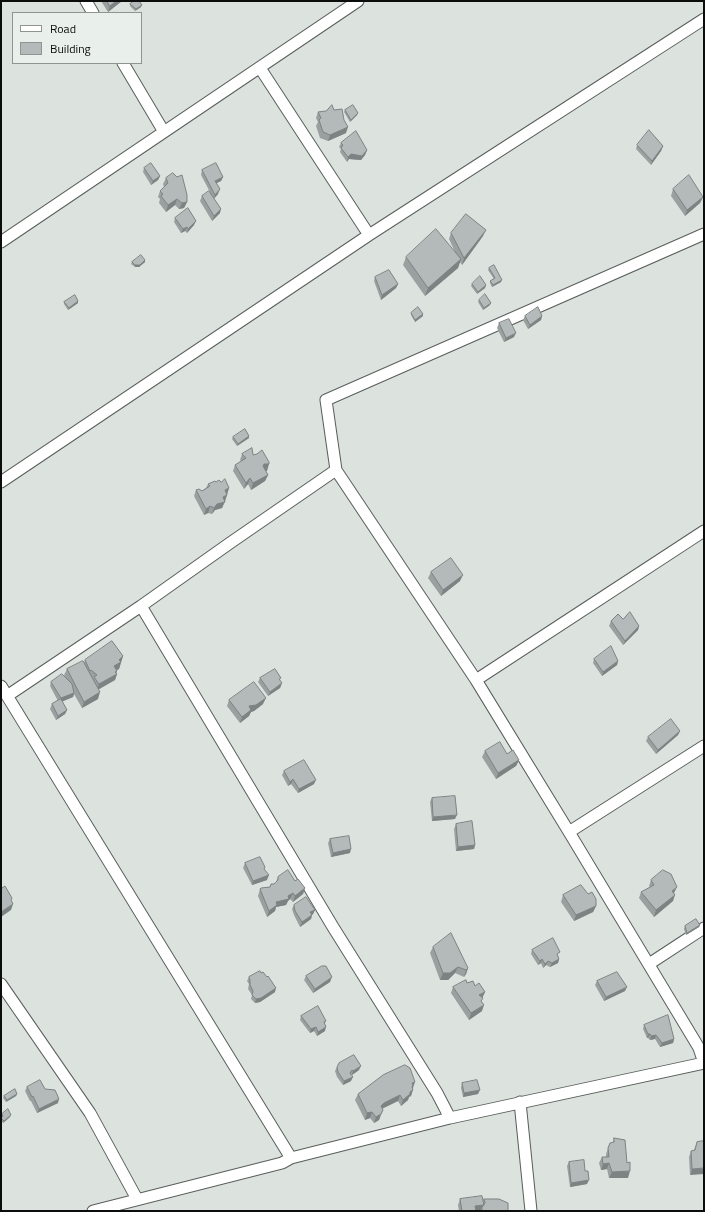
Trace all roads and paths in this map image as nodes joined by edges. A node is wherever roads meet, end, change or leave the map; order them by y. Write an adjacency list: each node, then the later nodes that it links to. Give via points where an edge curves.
1 (86, 1): 3 (street)
2 (358, 1): 6 (street)
3 (92, 12)
4 (704, 19): 9 (street)
5 (124, 64): 7 (street)
6 (260, 68): 7 (street); 9 (street)
7 (164, 132): 10 (street)
8 (704, 234): 11 (street, via 326,400)
9 (369, 235): 12 (street)
10 (1, 242)
11 (336, 470): 14 (street); 15 (street)
12 (1, 482)
13 (704, 532): 15 (street)
14 (141, 606): 17 (street); 25 (street)
15 (476, 680): 19 (street)
16 (1, 686): 17 (street)
17 (7, 696): 26 (street)
18 (704, 746): 19 (street)
19 (569, 832): 21 (street)
20 (704, 928): 21 (street)
21 (649, 964): 23 (street, via 699,1048)
22 (1, 984): 27 (street, via 90,1113)
23 (704, 1063): 24 (street)
24 (520, 1102): 25 (street); 29 (street)
25 (450, 1118): 26 (street)
26 (291, 1158): 27 (street)
27 (137, 1199): 28 (street)
28 (93, 1211)
29 (531, 1211)

